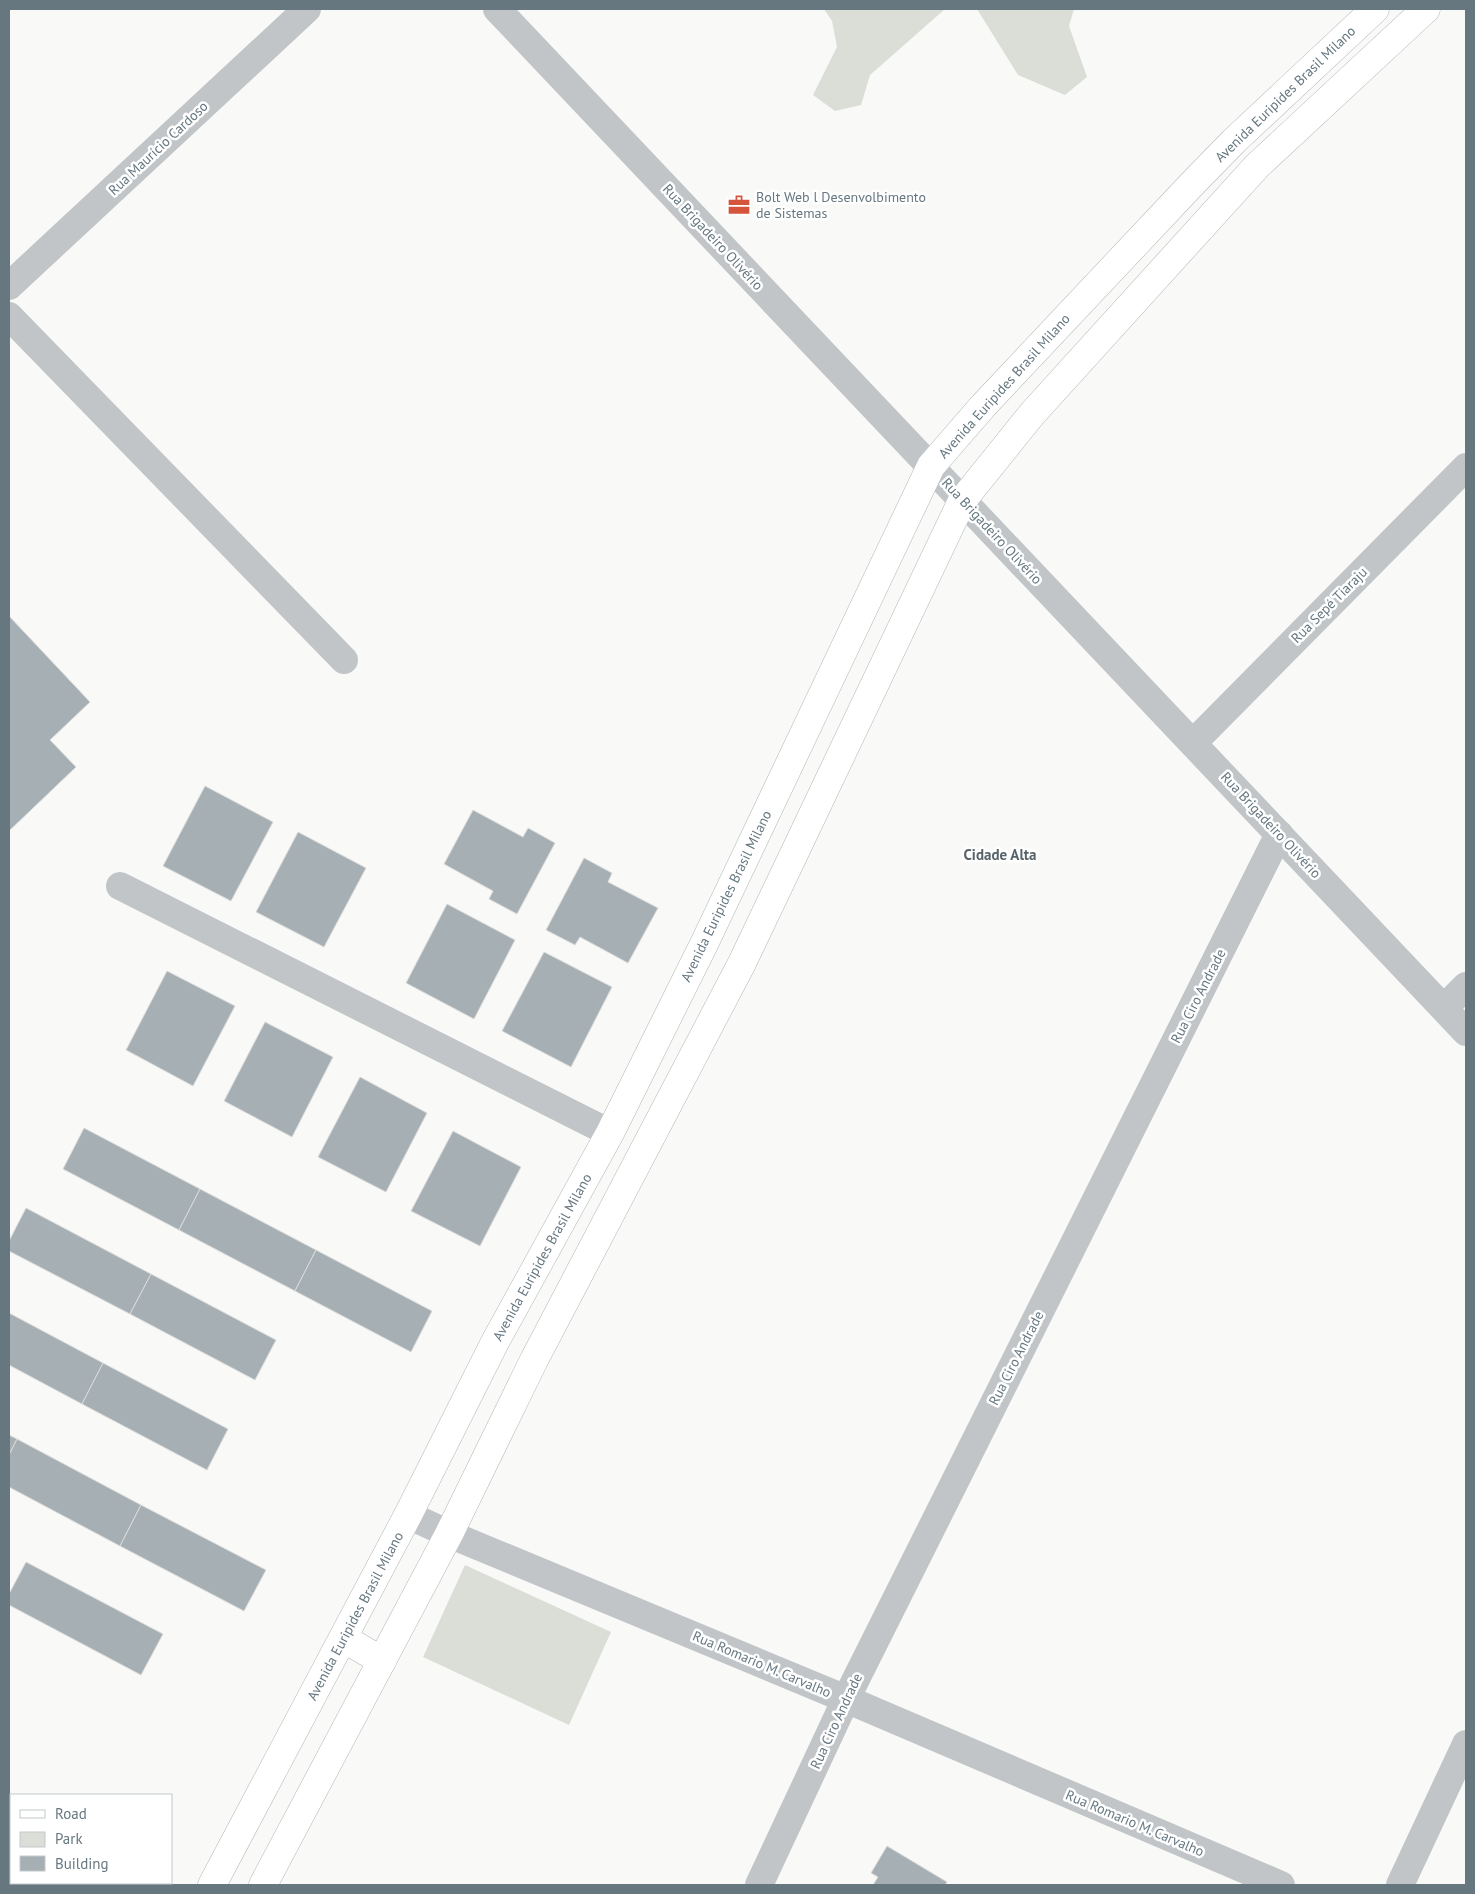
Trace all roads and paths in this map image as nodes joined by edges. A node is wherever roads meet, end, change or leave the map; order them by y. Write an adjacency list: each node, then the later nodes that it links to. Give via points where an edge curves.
1 (306, 9): 7 (street, Rua Maurício Cardoso)
2 (497, 9): 9 (street, Rua Brigadeiro Olivério)
3 (1375, 9): 5 (main road, Avenida Euripides Brasil Milano)
4 (1426, 9): 6 (main road)
5 (1234, 141): 6 (main road); 9 (main road, Avenida Euripides Brasil Milano, via 982,406)
6 (1257, 166): 11 (main road, via 1032,414)
7 (9, 286)
8 (9, 316): 12 (street)
9 (931, 466): 11 (street, Rua Brigadeiro Olivério); 16 (main road, Avenida Euripides Brasil Milano)
10 (1466, 467): 13 (street, Rua Sepé Tiaraju)
11 (962, 501): 13 (street, Rua Brigadeiro Olivério); 17 (main road)
12 (344, 660)
13 (1193, 743): 14 (street, Rua Brigadeiro Olivério)
14 (1279, 834): 19 (street, Rua Brigadeiro Olivério); 28 (street, Rua Ciro Andrade)
15 (120, 886): 21 (street)
16 (704, 944): 17 (main road); 21 (main road, Avenida Euripides Brasil Milano)
17 (742, 963): 23 (main road)
18 (1466, 986): 19 (street)
19 (1444, 1008): 20 (street, Rua Brigadeiro Olivério)
20 (1466, 1032)
21 (610, 1133): 22 (main road, Avenida Euripides Brasil Milano)
22 (495, 1342): 23 (main road); 24 (main road, Avenida Euripides Brasil Milano)
23 (534, 1360): 25 (main road)
24 (408, 1515): 25 (street, Rua Romario M. Carvalho); 26 (main road, Avenida Euripides Brasil Milano)
25 (449, 1534): 27 (main road); 28 (street, Rua Romario M. Carvalho)
26 (343, 1638): 27 (main road); 30 (main road, Avenida Euripides Brasil Milano)
27 (382, 1661): 31 (main road)
28 (846, 1699): 32 (street, Rua Ciro Andrade); 33 (street, Rua Romario M. Carvalho)
29 (1466, 1744): 34 (street)
30 (212, 1885)
31 (263, 1885)
32 (760, 1885)
33 (1281, 1885)
34 (1400, 1885)

